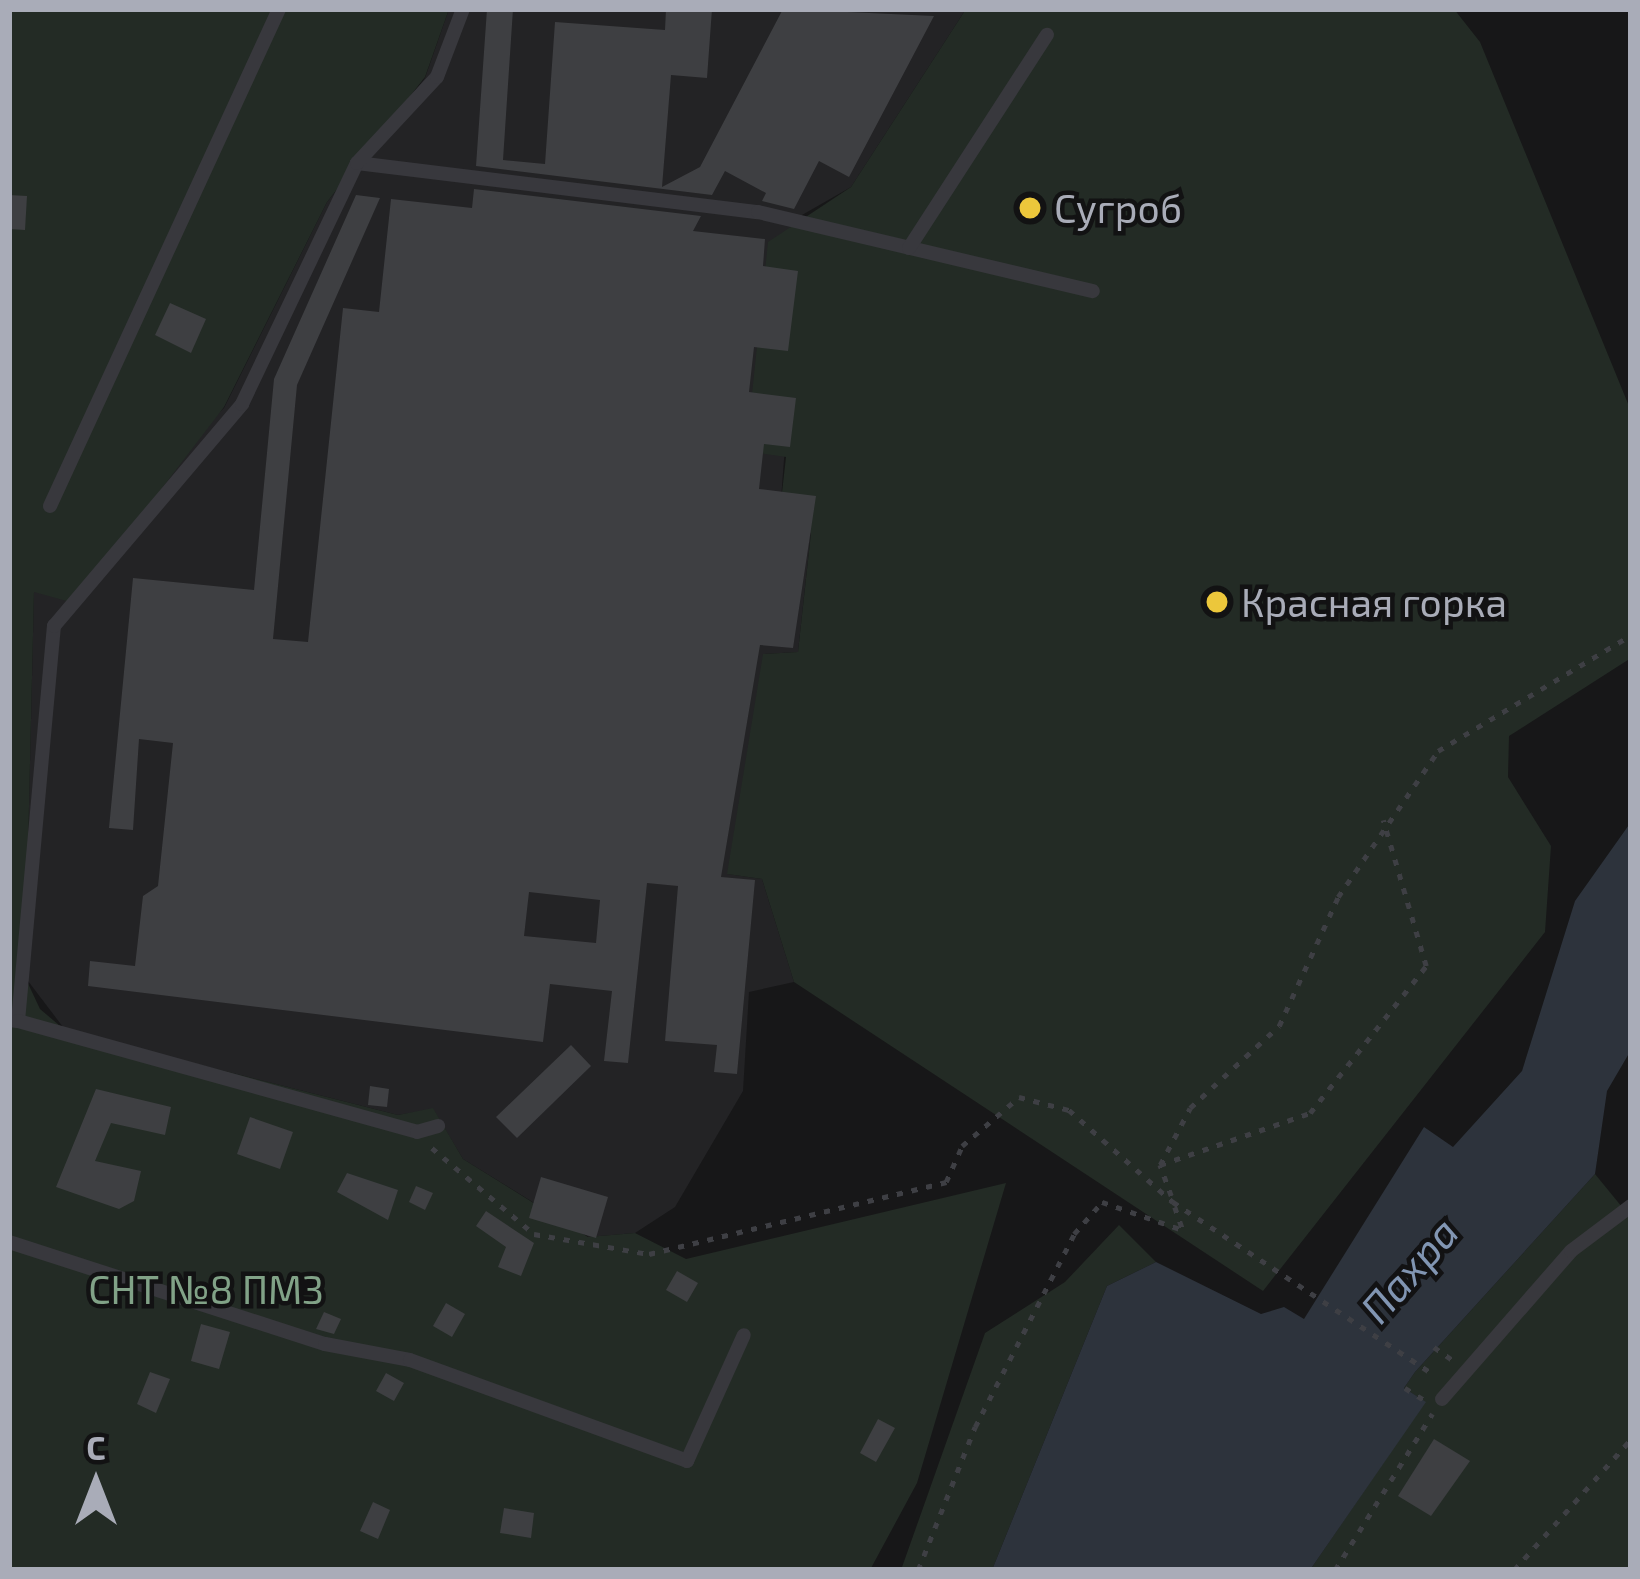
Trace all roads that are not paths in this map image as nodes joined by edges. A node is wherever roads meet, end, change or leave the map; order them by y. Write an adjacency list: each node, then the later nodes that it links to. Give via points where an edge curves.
1 (279, 9): 7 (lane)
2 (463, 9): 4 (lane, via 436,77)
3 (1047, 35): 5 (lane)
4 (357, 163): 5 (lane, via 758,212); 8 (lane, via 242,404 54,626)
5 (909, 248): 6 (lane)
6 (1093, 291)
7 (50, 506)
8 (14, 1021): 9 (lane, via 417,1132)
9 (438, 1126)
10 (1631, 1206): 13 (lane, via 1571,1251)
11 (9, 1242): 12 (lane, via 325,1344 410,1360 687,1461)
12 (744, 1335)
13 (1435, 1401)

